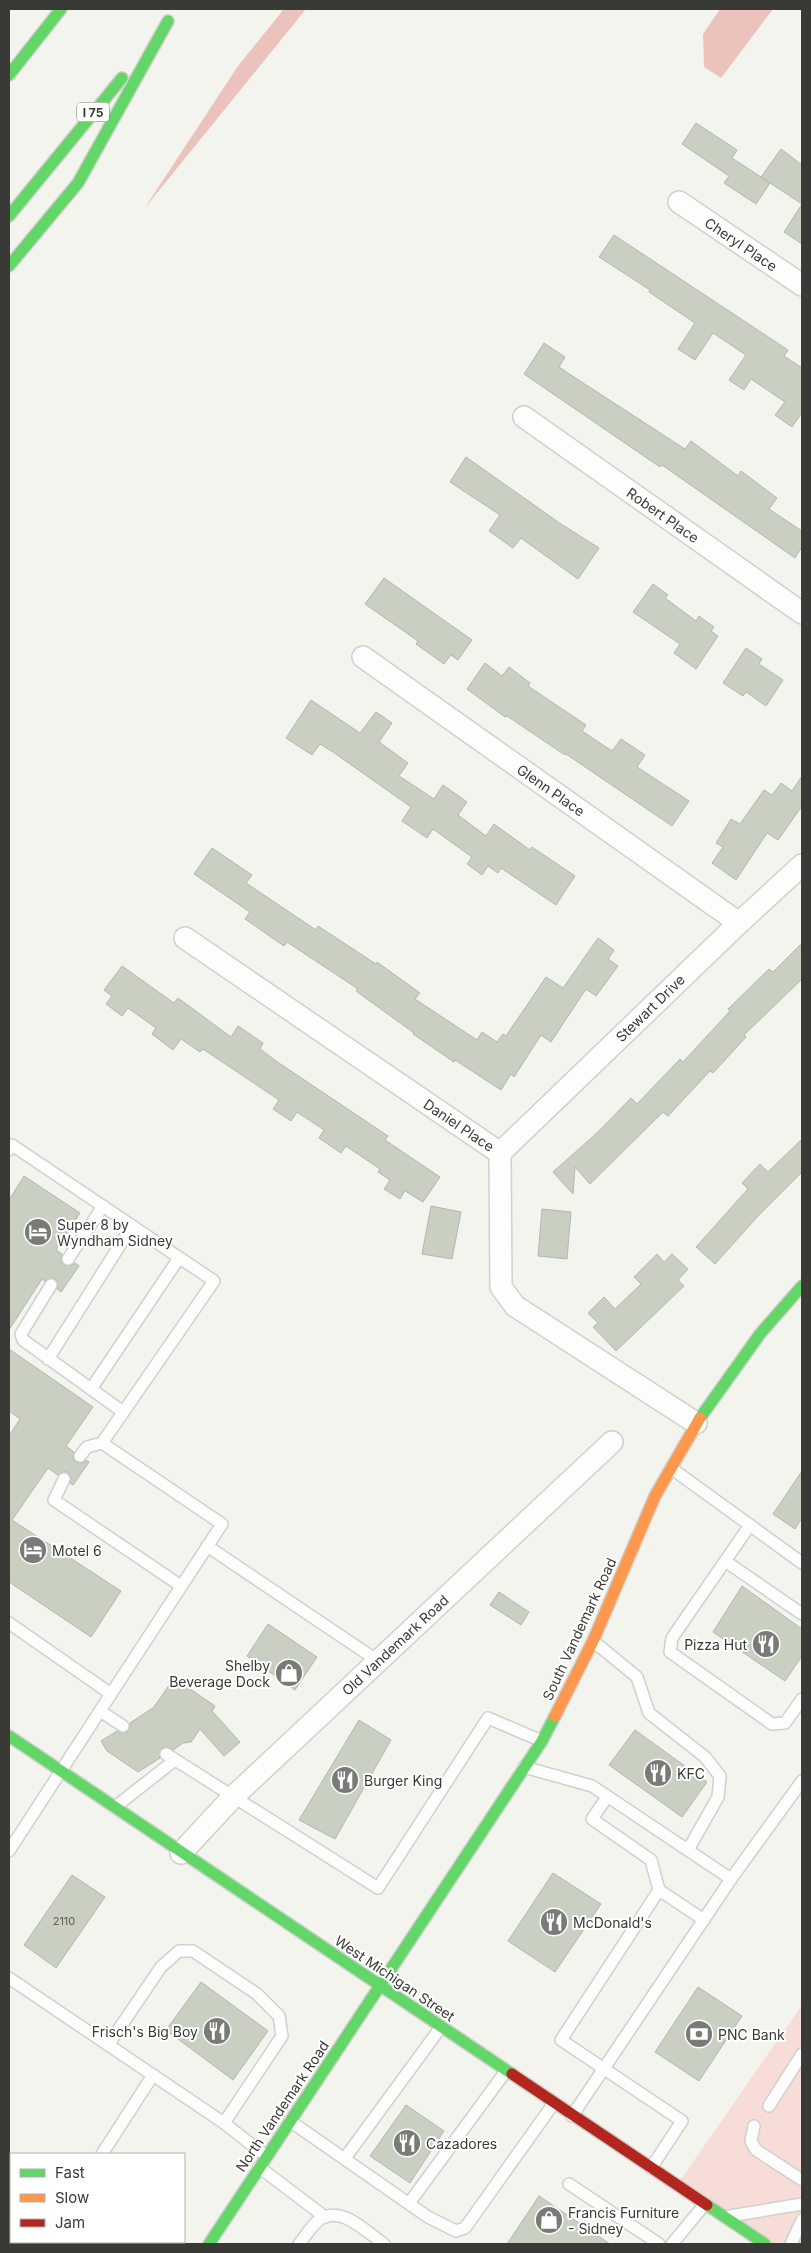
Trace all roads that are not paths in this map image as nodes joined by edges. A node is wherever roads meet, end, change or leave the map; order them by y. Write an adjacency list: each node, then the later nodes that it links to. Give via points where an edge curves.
1 (61, 9): 4 (main road)
2 (178, 9): 3 (main road, I 75)
3 (168, 21): 6 (main road, I 75); 7 (main road, via 78,182)
4 (9, 75)
5 (679, 202): 8 (street, Cheryl Place)
6 (9, 216)
7 (9, 266)
8 (802, 285)
9 (524, 417): 10 (street, Robert Place)
10 (802, 613)
11 (363, 657): 13 (street, Glenn Place)
12 (802, 865): 13 (street, Stewart Drive)
13 (739, 923): 16 (street, Stewart Drive)
14 (185, 938): 16 (street, Daniel Place)
15 (9, 1150): 17 (lane, via 12,1144)
16 (500, 1153): 26 (street, Daniel Place, via 501,1287 515,1306)
17 (103, 1206): 18 (lane); 19 (lane)
18 (132, 1226): 20 (lane); 23 (lane)
19 (68, 1258)
20 (179, 1258): 24 (lane); 25 (lane, via 214,1281)
21 (51, 1285): 23 (lane, via 21,1334 23,1340)
22 (802, 1286): 26 (main road, South Vandemark Road, via 760,1334)
23 (48, 1358): 24 (lane)
24 (91, 1389): 25 (lane)
25 (123, 1412): 28 (lane)
26 (696, 1423): 30 (main road, South Vandemark Road)
27 (612, 1442): 40 (street, Old Vandemark Road)
28 (102, 1443): 29 (lane, via 88,1447); 33 (lane, via 222,1524)
29 (80, 1456)
30 (671, 1468): 32 (lane); 39 (main road, South Vandemark Road, via 655,1496)
31 (64, 1479): 36 (lane, via 54,1500)
32 (750, 1525): 34 (lane); 35 (lane)
33 (207, 1546): 36 (lane); 40 (lane)
34 (725, 1561): 37 (lane); 42 (lane, via 672,1638 670,1652 772,1724 785,1723)
35 (802, 1563)
36 (181, 1586): 41 (lane)
37 (802, 1614)
38 (9, 1623): 41 (lane)
39 (593, 1640): 46 (main road, South Vandemark Road); 53 (lane, via 637,1677 649,1713 705,1757 720,1776 718,1797)
40 (378, 1660): 50 (street, Old Vandemark Road)
41 (110, 1694): 43 (lane)
42 (802, 1699)
43 (100, 1711): 44 (lane); 48 (lane)
44 (123, 1726)
45 (9, 1736): 48 (main road, West Michigan Street)
46 (542, 1740): 47 (main road, South Vandemark Road); 50 (lane, via 488,1718 378,1888)
47 (524, 1767): 51 (lane, via 592,1786); 60 (main road, South Vandemark Road)
48 (60, 1770): 52 (main road, West Michigan Street); 54 (lane)
49 (802, 1781): 56 (lane)
50 (233, 1797): 52 (lane, via 170,1757); 55 (street, Old Vandemark Road)
51 (607, 1797): 53 (lane); 57 (lane, via 592,1819 650,1860)
52 (115, 1807): 55 (main road, West Michigan Street)
53 (688, 1850): 56 (lane)
54 (9, 1851)
55 (181, 1853): 60 (main road, West Michigan Street)
56 (731, 1879): 58 (lane)
57 (659, 1890): 58 (lane); 64 (lane, via 560,2040)
58 (704, 1920): 64 (lane)
59 (9, 1978): 62 (lane)
60 (380, 1986): 61 (main road, West Michigan Street); 70 (main road, North Vandemark Road)
61 (441, 2027): 65 (main road, West Michigan Street); 75 (lane)
62 (108, 2044): 66 (lane); 71 (lane, via 161,1967 179,1951 193,1951 257,1994 279,2016 282,2036)
63 (802, 2054): 68 (lane)
64 (604, 2069): 69 (lane); 77 (lane, via 682,2121)
65 (506, 2071): 67 (main road, West Michigan Street); 80 (lane)
66 (153, 2075): 71 (lane); 73 (lane)
67 (554, 2104): 69 (main road, West Michigan Street); 80 (lane, via 465,2228 456,2231 445,2227)
68 (769, 2106)
69 (572, 2116): 77 (main road, West Michigan Street)
70 (290, 2121): 74 (main road, North Vandemark Road); 75 (lane)
71 (224, 2123): 74 (lane)
72 (754, 2126): 78 (lane, via 751,2141 756,2150)
73 (103, 2153)
74 (266, 2156): 76 (main road, North Vandemark Road)
75 (344, 2158): 80 (lane)
76 (259, 2167): 83 (lane); 86 (main road, North Vandemark Road)
77 (651, 2168): 81 (main road, West Michigan Street)
78 (802, 2180)
79 (569, 2184): 89 (lane)
80 (410, 2202)
81 (705, 2204): 84 (main road, West Michigan Street); 90 (lane)
82 (802, 2204): 84 (lane)
83 (324, 2217): 87 (lane); 88 (lane, via 328,2214 343,2215)
84 (724, 2217): 91 (main road, West Michigan Street)
85 (802, 2220): 92 (lane)
86 (209, 2244)
87 (299, 2244)
88 (384, 2244)
89 (659, 2244)
90 (672, 2244)
91 (765, 2244)
92 (791, 2244)

